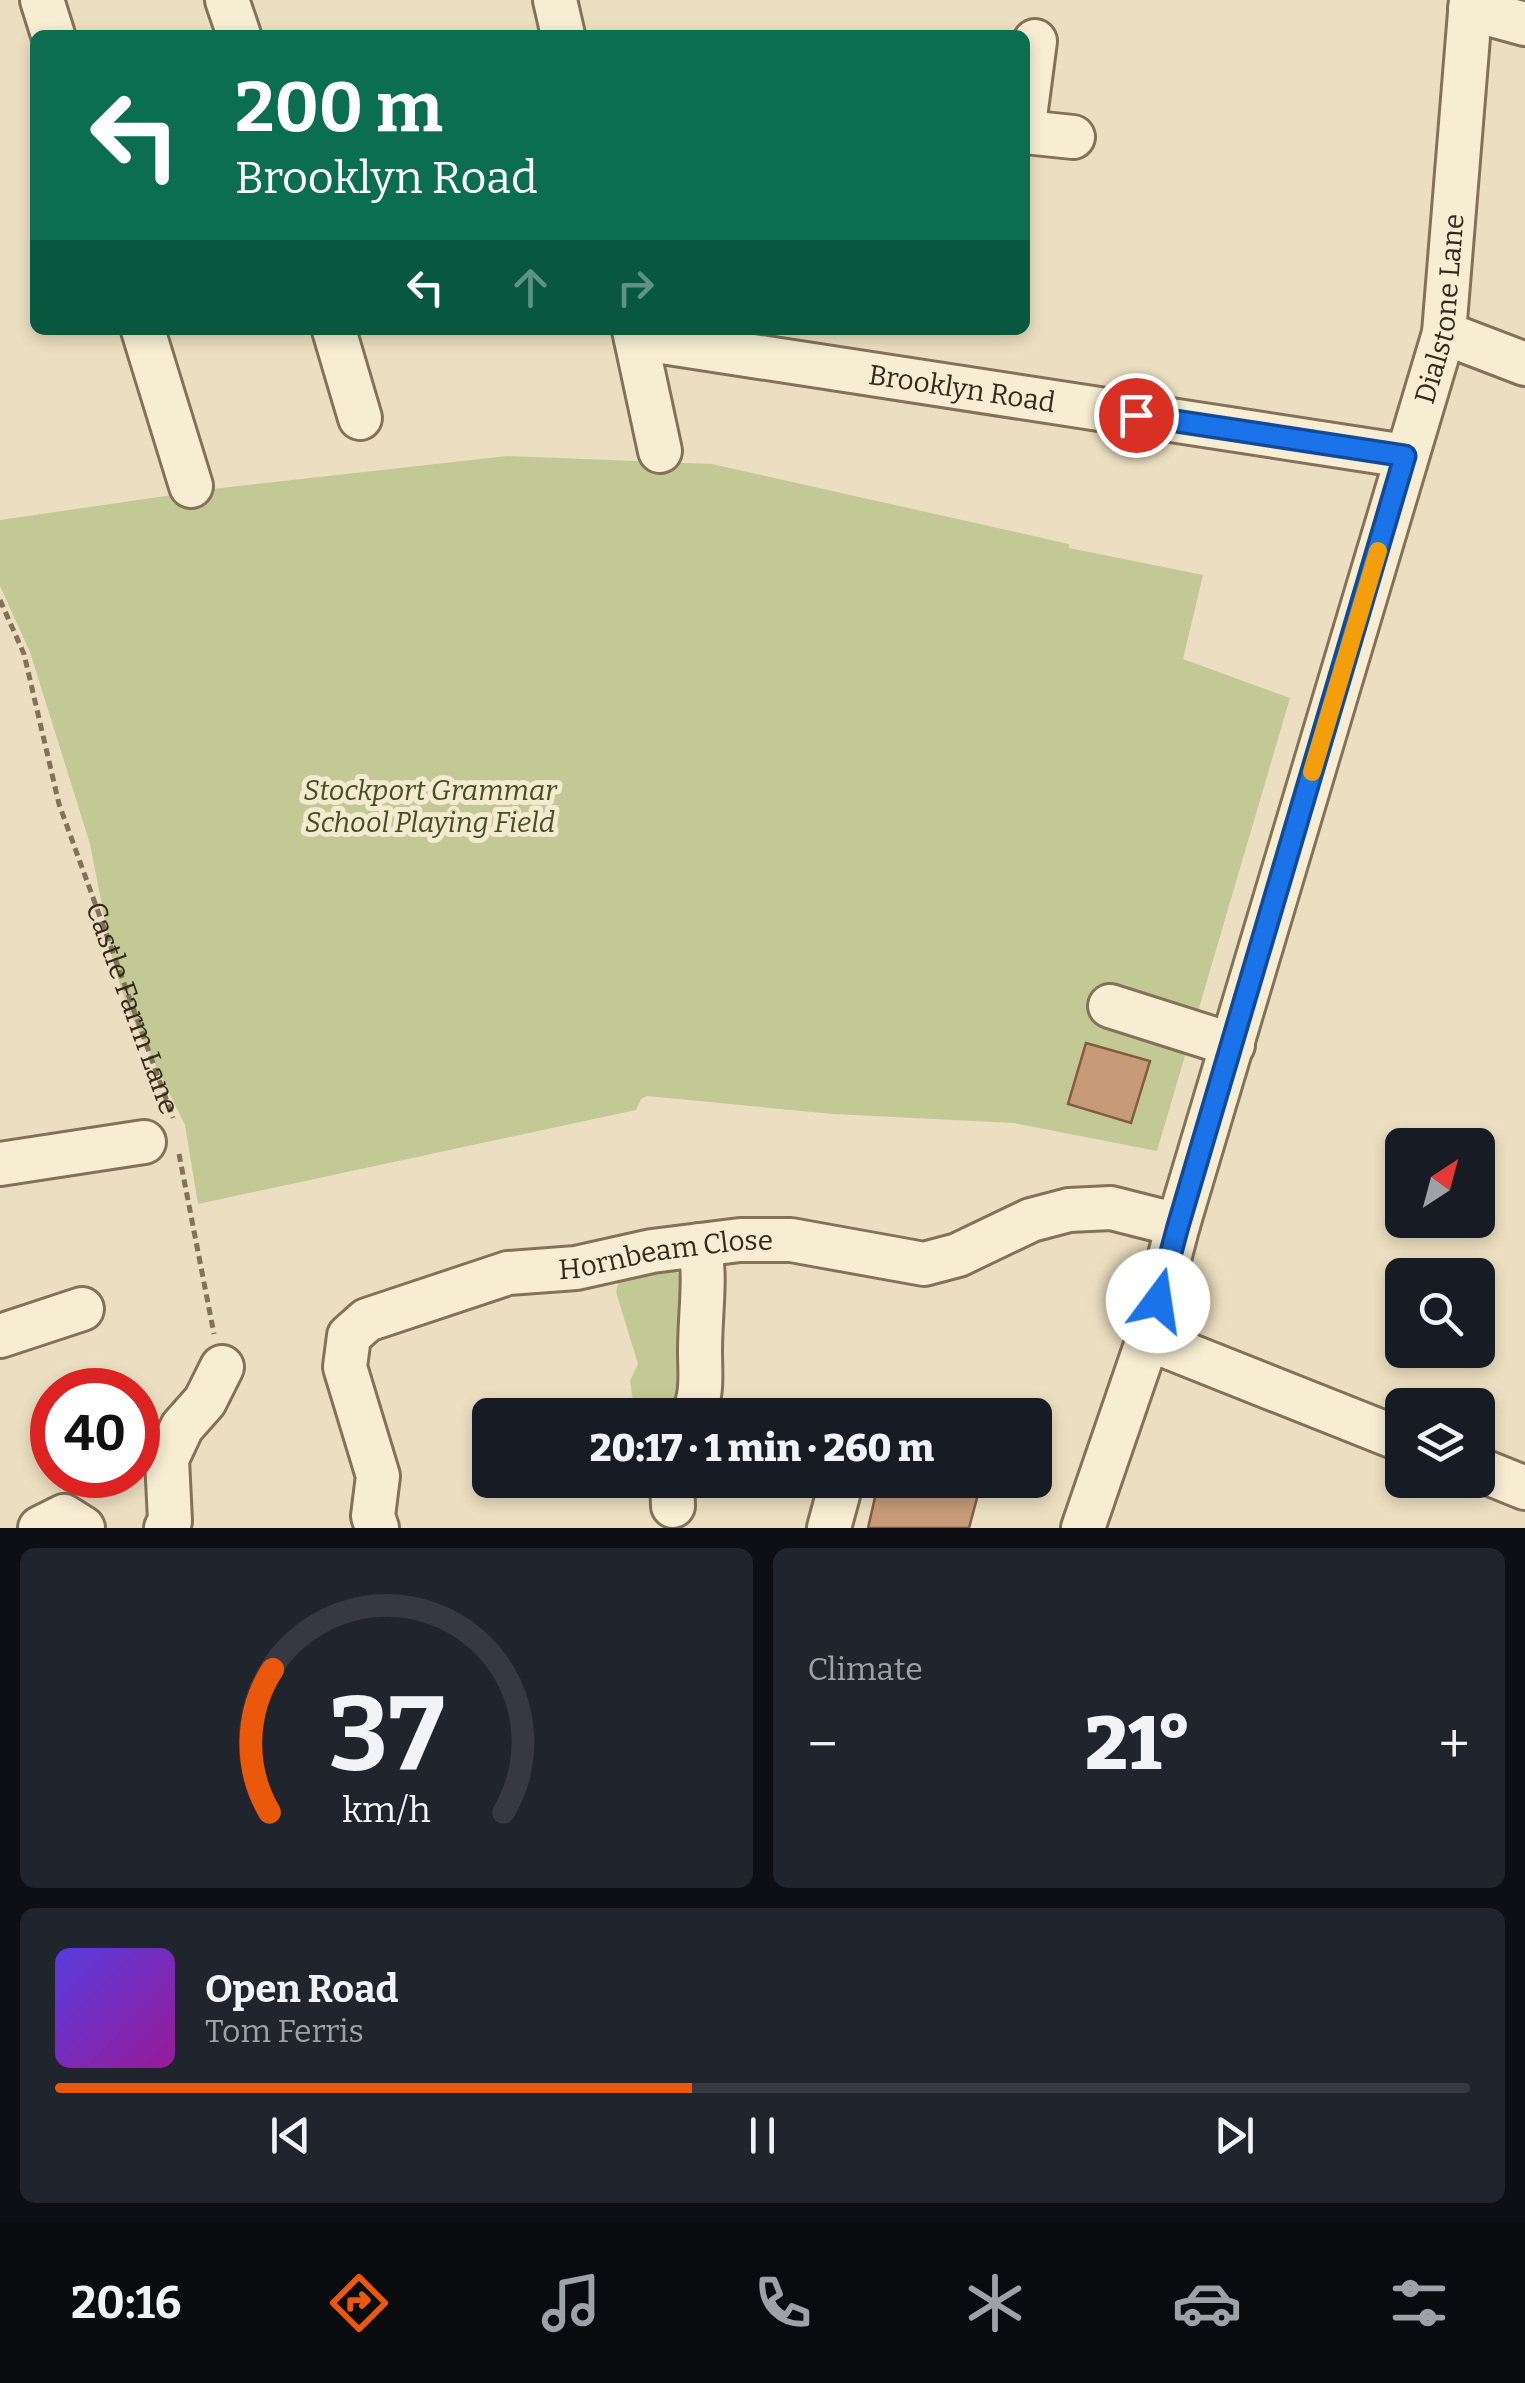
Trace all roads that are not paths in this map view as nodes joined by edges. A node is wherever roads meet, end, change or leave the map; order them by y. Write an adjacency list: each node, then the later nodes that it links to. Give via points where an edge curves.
1 (42, 0): 6 (street)
2 (227, 0): 7 (street)
3 (555, 0): 8 (street)
4 (1470, 4): 5 (street); 13 (street, Dialstone Lane)
5 (1525, 24)
6 (51, 30)
7 (237, 30)
8 (562, 30)
9 (1035, 41): 10 (street)
10 (1030, 80)
11 (1030, 133): 12 (street)
12 (1073, 137)
13 (1444, 333): 18 (street); 21 (street, Dialstone Lane)
14 (146, 335): 22 (street)
15 (335, 335): 19 (street)
16 (636, 335): 20 (street)
17 (642, 335): 21 (street, Brooklyn Road)
18 (1525, 364)
19 (360, 418)
20 (660, 451)
21 (1405, 456): 24 (street, Dialstone Lane)
22 (191, 486)
23 (1110, 1006): 24 (street)
24 (1232, 1045): 27 (street, Dialstone Lane)
25 (144, 1139): 26 (street)
26 (0, 1164)
27 (1178, 1226): 28 (street, Hornbeam Close, via 1111,1208 1069,1210 924,1264 791,1240); 31 (street, Dialstone Lane)
28 (700, 1245): 33 (street, via 705,1273); 41 (street, Hornbeam Close, via 508,1274 366,1320 349,1336 346,1367 378,1476)
29 (82, 1309): 30 (street)
30 (0, 1336)
31 (1148, 1339): 34 (street); 43 (street, Dialstone Lane)
32 (222, 1367): 40 (street, via 168,1459)
33 (698, 1398)
34 (1385, 1433)
35 (1495, 1476): 36 (street)
36 (1525, 1488)
37 (837, 1498): 42 (street)
38 (40, 1528): 39 (street, via 64,1516)
39 (83, 1528)
40 (166, 1528)
41 (377, 1528)
42 (829, 1528)
43 (1083, 1528)

